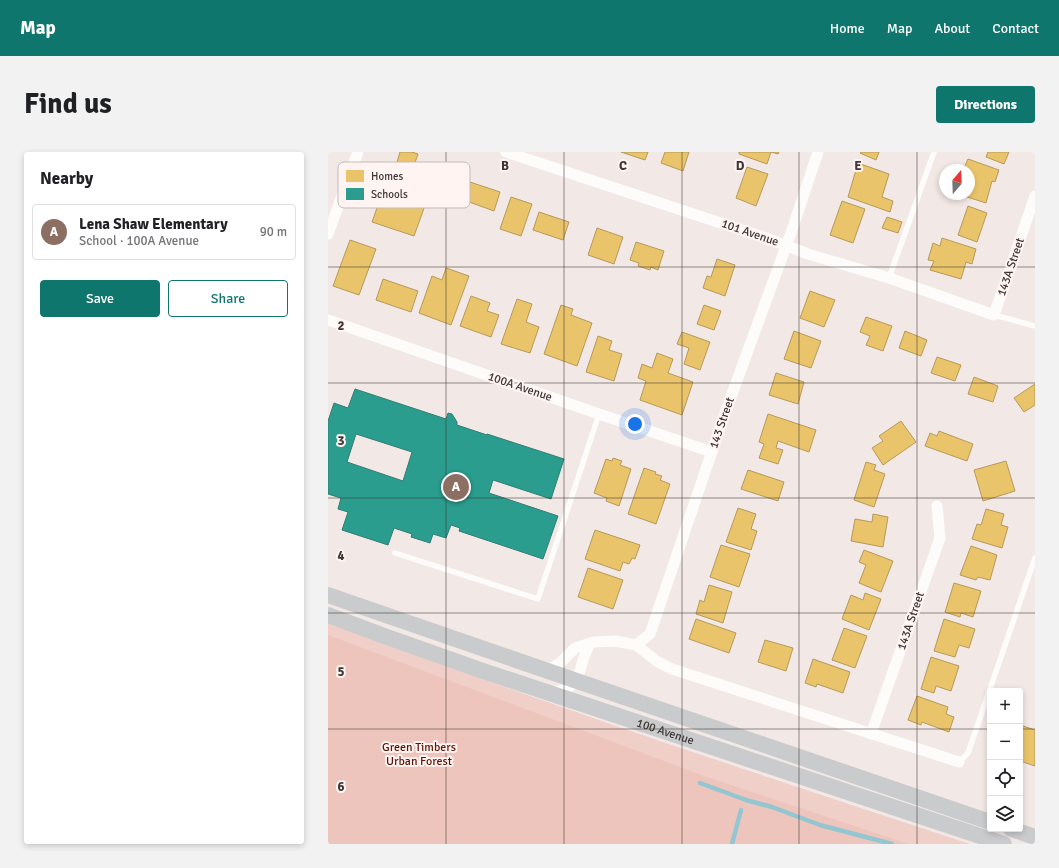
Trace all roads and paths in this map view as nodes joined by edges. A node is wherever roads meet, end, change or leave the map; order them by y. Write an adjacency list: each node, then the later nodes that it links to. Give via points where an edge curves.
1 (358, 152): 5 (street)
2 (506, 152): 9 (street, 101 Avenue)
3 (818, 152): 9 (street, 143 Street)
4 (934, 152): 10 (lane)
5 (354, 162)
6 (1035, 196): 11 (street, 143A Street)
7 (338, 207): 8 (street)
8 (328, 234)
9 (786, 246): 10 (street, 101 Avenue); 15 (street, 143 Street)
10 (889, 278): 11 (street, 101 Avenue)
11 (994, 315): 13 (lane)
12 (328, 320): 14 (street, 100A Avenue)
13 (1035, 326)
14 (599, 414): 15 (street, 100A Avenue); 17 (lane, via 538,599)
15 (712, 452): 22 (street, 143 Street, via 650,634)
16 (937, 506): 26 (street, 143A Street, via 940,538)
17 (395, 553)
18 (1035, 558): 27 (lane, via 968,753)
19 (328, 595): 23 (main road, 100 Avenue)
20 (328, 615): 25 (main road, 100 Avenue)
21 (590, 643): 22 (street, via 615,641); 23 (street, via 575,648 560,663); 24 (street)
22 (636, 645): 26 (street, via 672,669)
23 (546, 671): 24 (main road, 100 Avenue)
24 (577, 681): 25 (street, via 567,688); 28 (main road, 100 Avenue)
25 (551, 693): 31 (main road, 100 Avenue)
26 (871, 734): 27 (street)
27 (959, 762)
28 (987, 821)
29 (1020, 832): 30 (main road)
30 (1035, 837)
31 (1004, 844)

